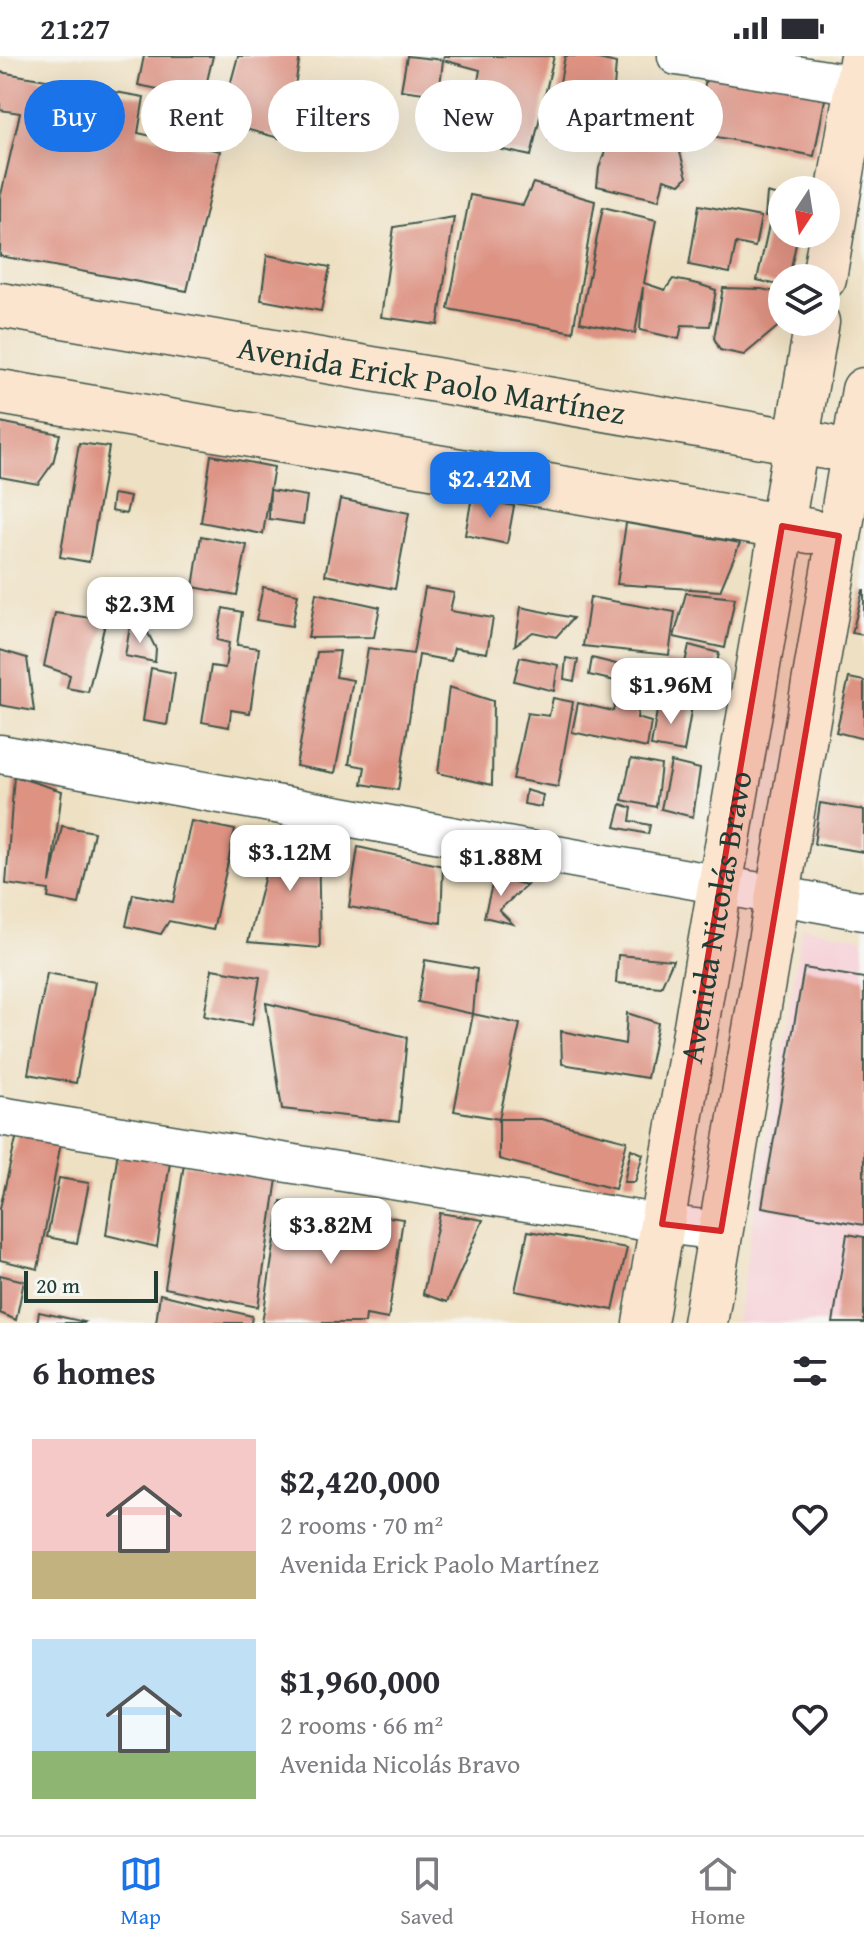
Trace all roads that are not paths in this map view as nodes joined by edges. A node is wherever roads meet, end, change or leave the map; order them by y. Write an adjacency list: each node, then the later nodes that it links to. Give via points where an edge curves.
1 (677, 56): 2 (street)
2 (861, 76): 3 (main road)
3 (827, 264)
4 (0, 305): 8 (main road, Avenida Erick Paolo Martínez)
5 (815, 336): 8 (main road, Avenida Nicolás Bravo)
6 (864, 390): 9 (main road, Avenida Nicolás Bravo)
7 (0, 392): 10 (main road)
8 (797, 442): 9 (main road, Avenida Erick Paolo Martínez); 10 (main road, Avenida Nicolás Bravo)
9 (859, 453): 11 (main road, Avenida Nicolás Bravo)
10 (782, 526): 11 (main road); 13 (main road, Avenida Nicolás Bravo)
11 (852, 538): 14 (main road, Avenida Nicolás Bravo)
12 (0, 754): 13 (street)
13 (720, 885): 14 (street); 17 (main road, Avenida Nicolás Bravo)
14 (778, 897): 15 (street); 18 (main road, Avenida Nicolás Bravo)
15 (864, 911)
16 (0, 1116): 17 (street)
17 (662, 1224): 18 (street); 19 (main road, Avenida Nicolás Bravo)
18 (721, 1231): 20 (main road, Avenida Nicolás Bravo)
19 (645, 1323)
20 (705, 1323)

